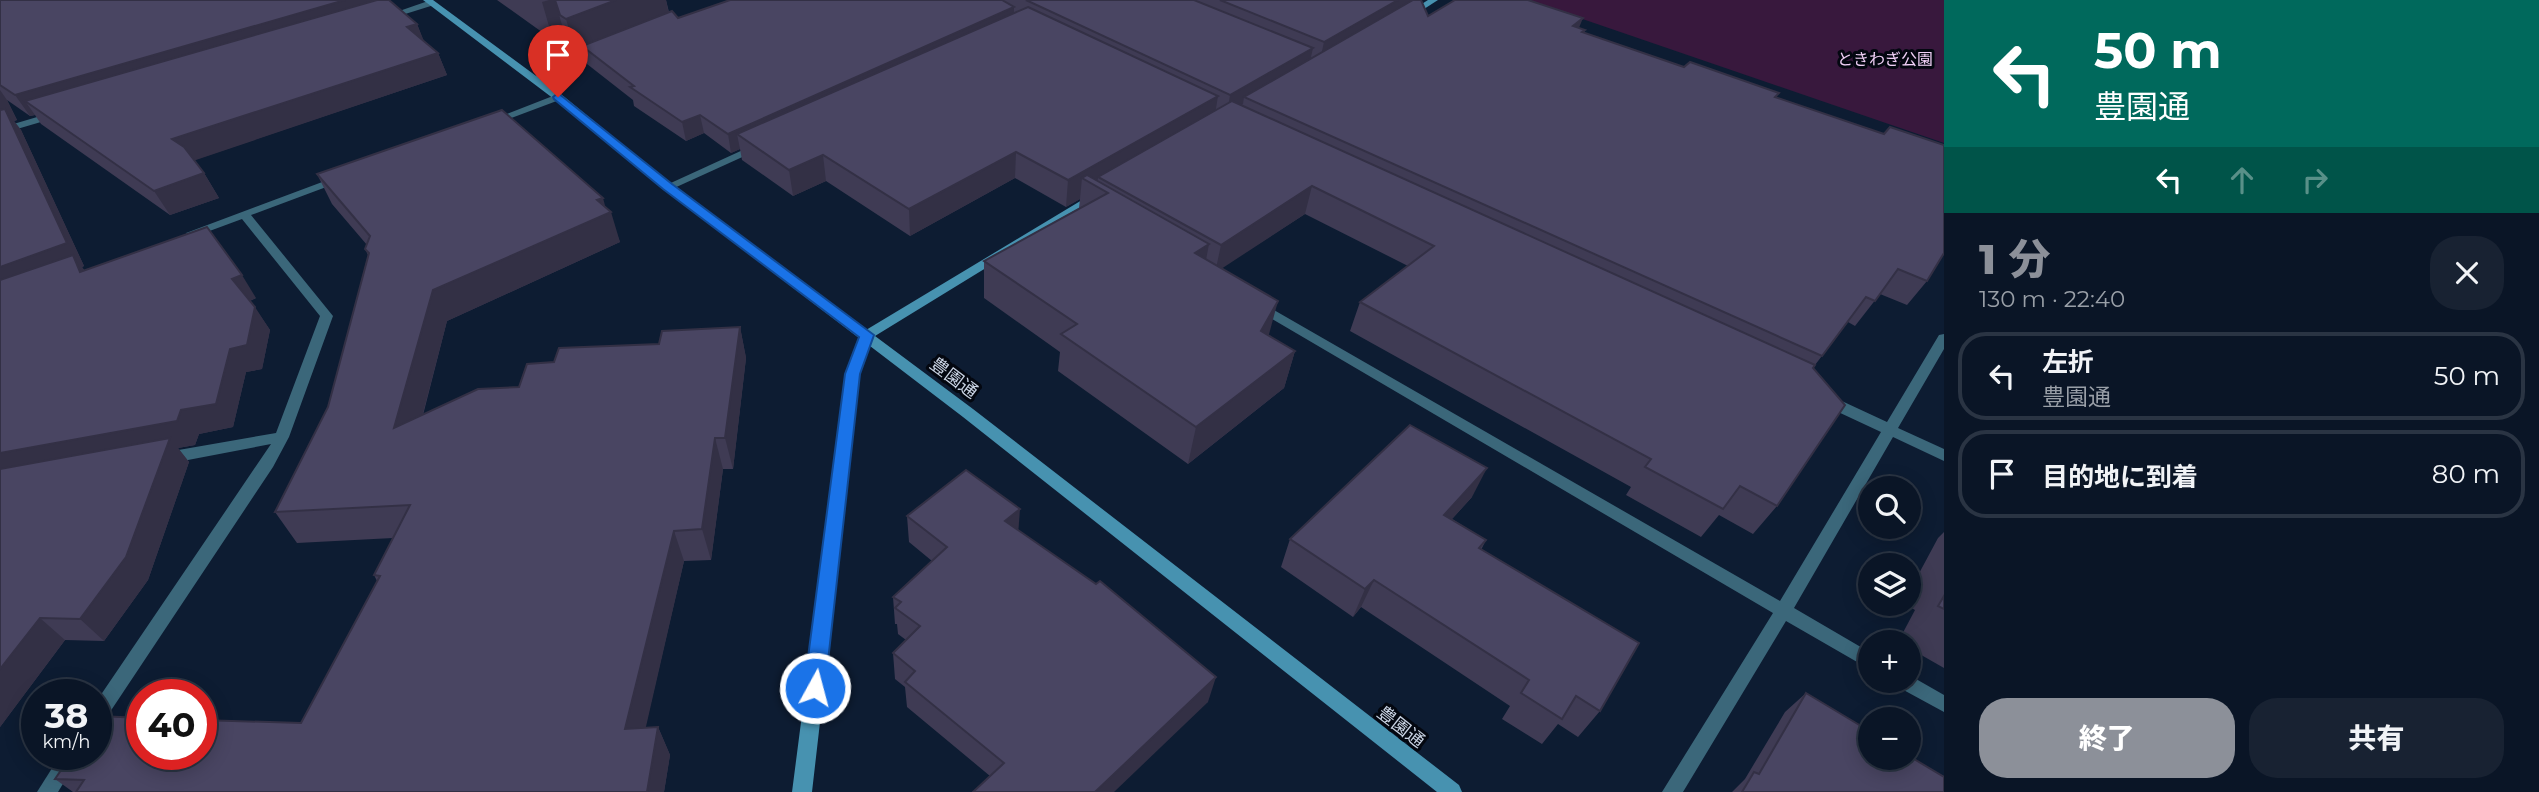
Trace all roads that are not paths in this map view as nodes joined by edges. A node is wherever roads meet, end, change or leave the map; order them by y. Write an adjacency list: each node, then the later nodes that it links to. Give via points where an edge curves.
1 (1434, 0): 4 (street)
2 (429, 1): 3 (street); 6 (street, 豊園通)
3 (374, 20)
4 (1389, 26)
5 (609, 49): 6 (street)
6 (533, 79): 7 (street, 豊園通)
7 (558, 97): 9 (street); 13 (street, 豊園通)
8 (67, 111): 10 (street)
9 (475, 128)
10 (0, 131)
11 (767, 142): 13 (street)
12 (359, 171): 15 (street)
13 (668, 187): 18 (street, 豊園通)
14 (1108, 190): 18 (street, via 1089,207)
15 (244, 214): 16 (street); 22 (street, via 327,316)
16 (180, 238)
17 (1252, 302): 25 (street)
18 (867, 335): 32 (street, via 853,374); 33 (street, 豊園通)
19 (1944, 338): 21 (street)
20 (1815, 395): 21 (street)
21 (1889, 430): 23 (street); 25 (street)
22 (282, 437): 24 (street); 28 (street)
23 (1944, 455)
24 (148, 461)
25 (1783, 611): 26 (street); 34 (street)
26 (1858, 654)
27 (1921, 691): 29 (street)
28 (112, 694)
29 (1944, 704)
30 (61, 770): 31 (street)
31 (47, 792)
32 (802, 792)
33 (1452, 792)
34 (1672, 792)

